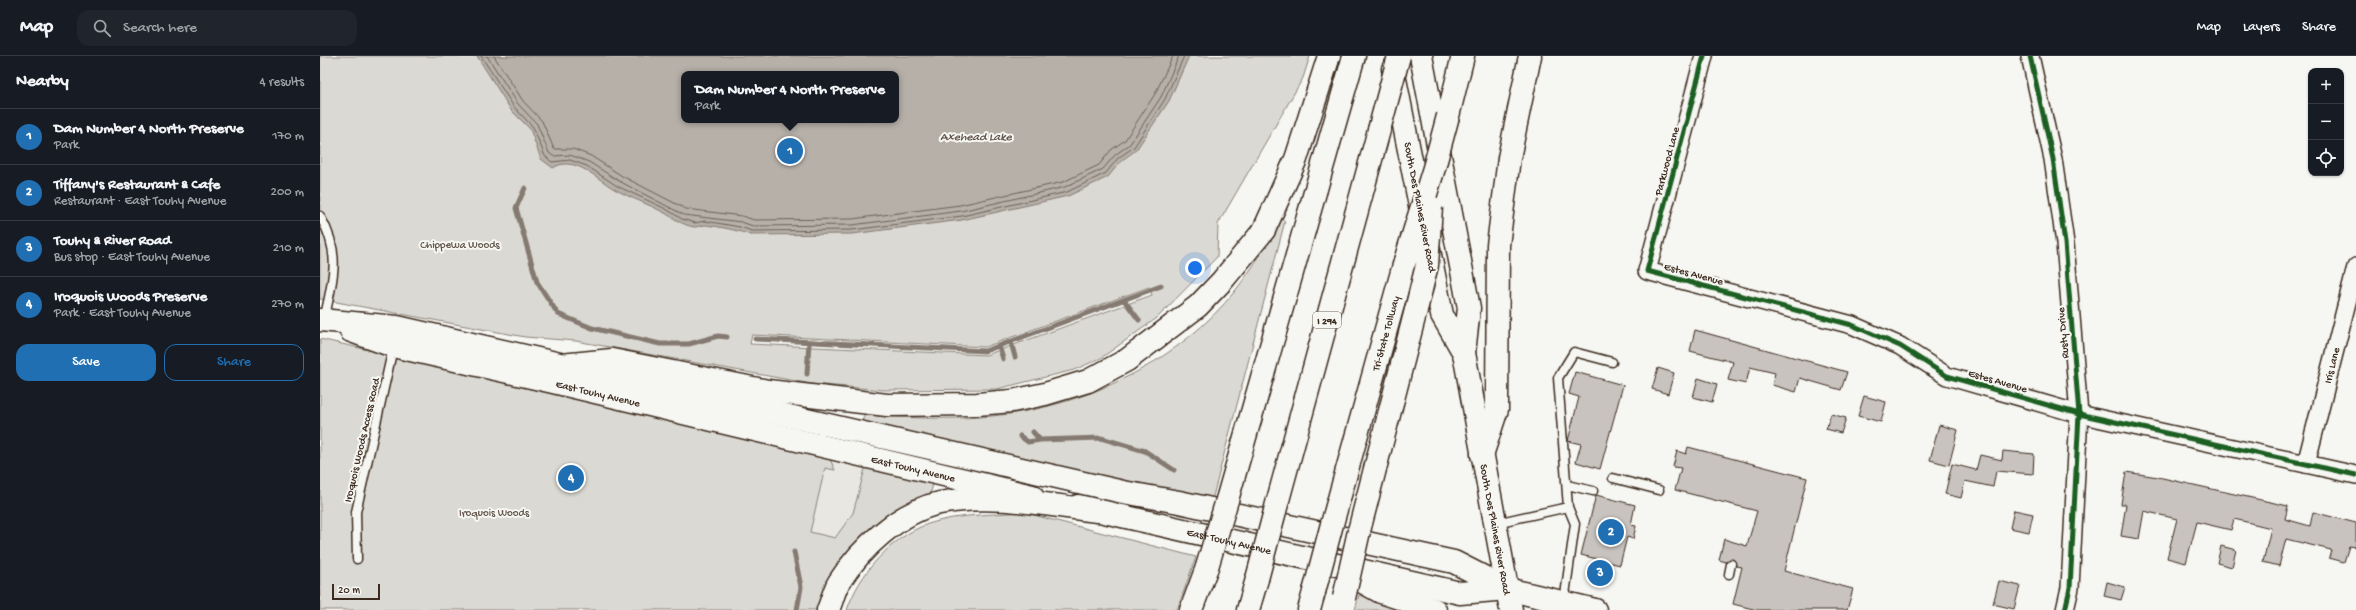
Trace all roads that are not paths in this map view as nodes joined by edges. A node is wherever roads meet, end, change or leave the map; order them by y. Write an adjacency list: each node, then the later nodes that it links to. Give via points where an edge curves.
1 (1329, 56): 18 (main road, via 1296,159 1264,230 1198,306 1127,360 1088,381 1012,401 887,405 768,391 612,360)
2 (1354, 56): 33 (main road, via 1306,227 1290,313)
3 (1391, 56): 16 (main road, South Des Plaines River Road, via 1442,315)
4 (1399, 56): 42 (main road, I 294, bridge)
5 (1420, 56): 16 (main road, South Des Plaines River Road, via 1469,308)
6 (1463, 56): 10 (main road, Tri-State Tollway, bridge)
7 (1530, 56): 20 (main road, via 1509,158 1498,245 1497,409)
8 (1704, 56): 13 (street, Parkwood Lane)
9 (2030, 56): 19 (street, Rusty Drive, via 2053,160 2063,228)
10 (1434, 168): 36 (main road, Tri-State Tollway, bridge, via 1405,261); 38 (main road, bridge, via 1427,265)
11 (320, 216): 14 (lane, via 333,246 335,266)
12 (2356, 267): 21 (street, Iris Lane)
13 (1647, 271): 19 (street, Estes Avenue, via 1852,325 1900,346 1947,376)
14 (322, 320): 15 (main road, East Touhy Avenue)
15 (395, 337): 18 (main road, East Touhy Avenue); 28 (main road, East Touhy Avenue, via 556,383); 30 (lane, Iroquois Woods Access Road, via 356,512)
16 (1464, 353): 20 (main road, South Des Plaines River Road)
17 (1612, 362): 24 (lane, via 1574,352 1558,378)
18 (562, 365): 35 (main road, East Touhy Avenue, via 1124,492 1187,503 1454,562)
19 (2079, 414): 21 (street, Estes Avenue); 46 (street, Rusty Drive, via 2070,588)
20 (1482, 455): 29 (main road, South Des Plaines River Road)
21 (2306, 464): 22 (street, Estes Avenue)
22 (2356, 475)
23 (1613, 478): 25 (lane)
24 (1567, 485): 26 (lane); 27 (lane)
25 (1659, 490)
26 (1593, 491)
27 (1568, 507): 29 (lane); 37 (lane, via 1575,524)
28 (1097, 511): 31 (main road, East Touhy Avenue); 39 (main road, via 1013,501 966,500 939,503 921,509 881,533 854,561 839,583)
29 (1495, 523): 35 (main road, South Des Plaines River Road)
30 (357, 559)
31 (1332, 564): 35 (main road, East Touhy Avenue, via 1460,593); 43 (main road, via 1381,592)
32 (1731, 564): 34 (lane)
33 (1212, 569): 40 (main road); 41 (main road)
34 (1729, 574)
35 (1506, 589): 37 (main road, East Touhy Avenue); 44 (main road, South Des Plaines River Road)
36 (1311, 601)
37 (1564, 603): 45 (main road, East Touhy Avenue)
38 (1342, 604)
39 (828, 610)
40 (1191, 610)
41 (1206, 610)
42 (1248, 610)
43 (1435, 610)
44 (1511, 610)
45 (1595, 610)
46 (2065, 610)

